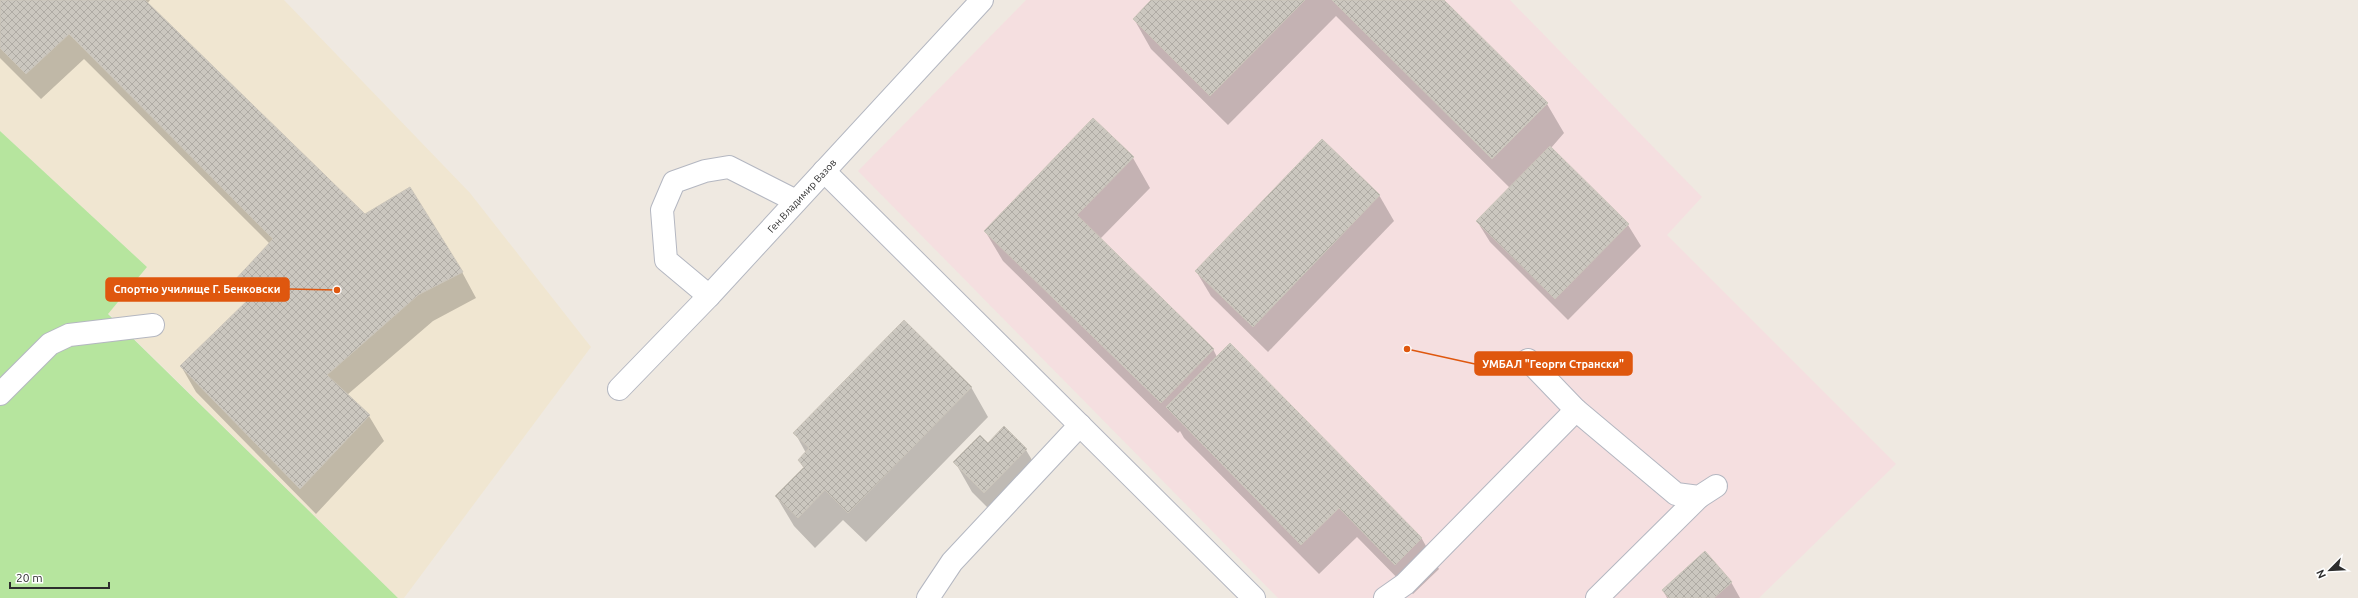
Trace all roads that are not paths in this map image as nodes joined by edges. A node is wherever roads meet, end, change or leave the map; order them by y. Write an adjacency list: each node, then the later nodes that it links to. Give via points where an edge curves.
1 (982, 0): 2 (street, Ген.Владимир Вазов)
2 (824, 171): 3 (street, Ген.Владимир Вазов); 10 (street)
3 (796, 201): 4 (street, Ген.Владимир Вазов); 4 (street, via 729,167 674,182 662,210 666,260)
4 (709, 296): 7 (street, Ген.Владимир Вазов)
5 (153, 326): 8 (street, via 69,335 50,344)
6 (1528, 360): 9 (street)
7 (619, 389)
8 (0, 394)
9 (1576, 410): 13 (street, via 1405,584); 14 (street, via 1676,494 1707,491)
10 (1080, 425): 11 (street, via 952,562); 12 (street)
11 (928, 598)
12 (1254, 598)
13 (1385, 598)
14 (1597, 598)

